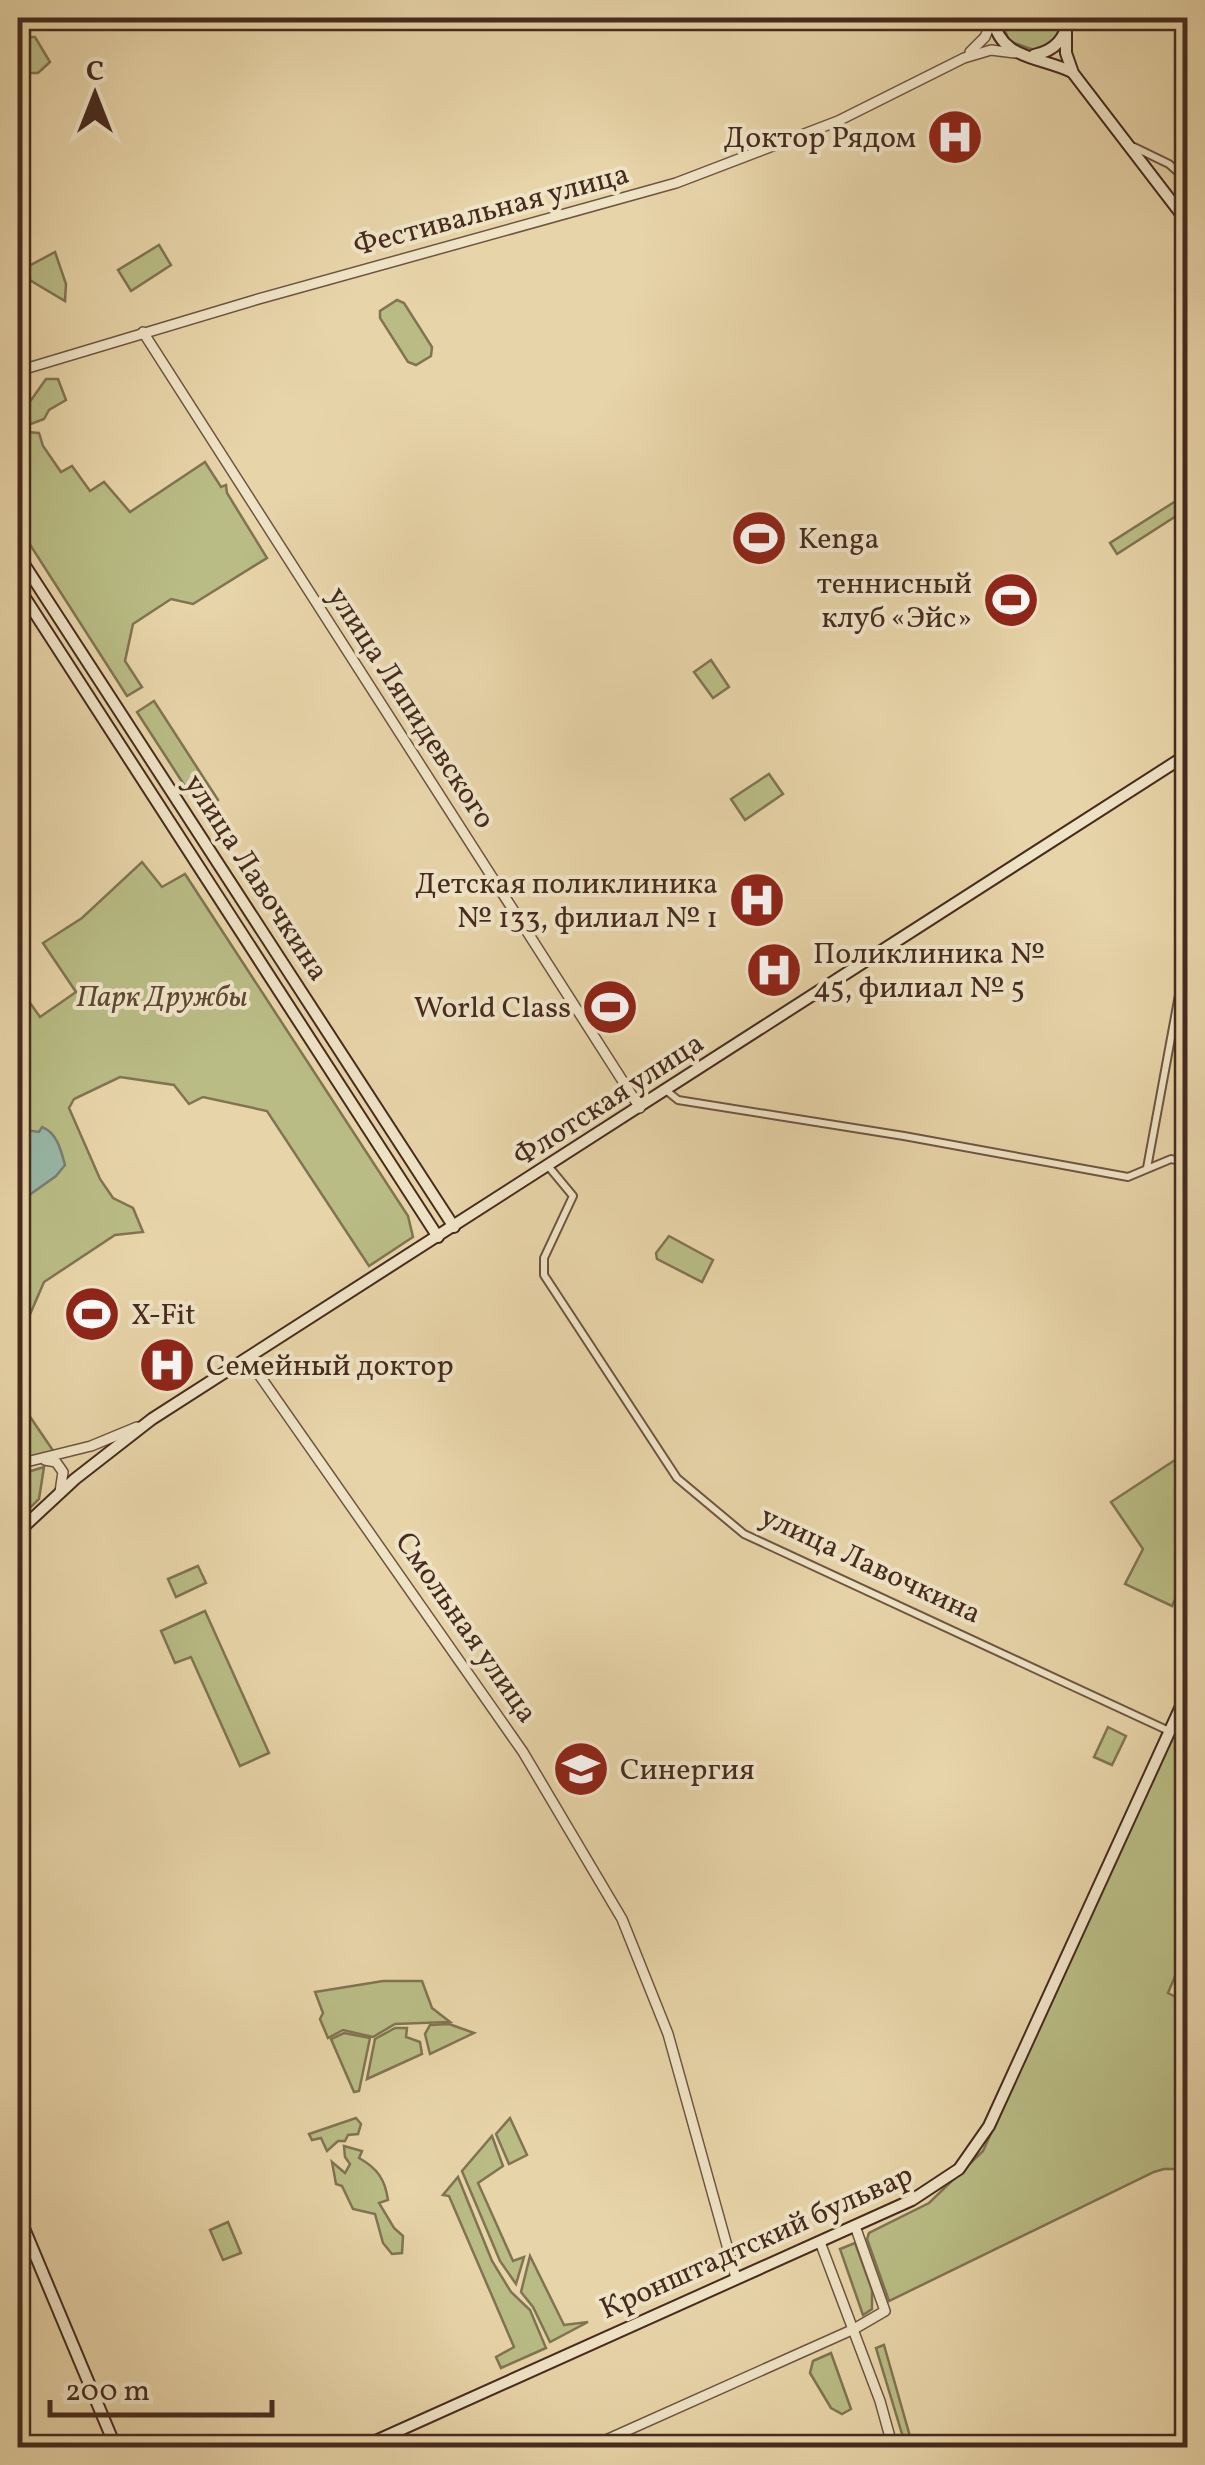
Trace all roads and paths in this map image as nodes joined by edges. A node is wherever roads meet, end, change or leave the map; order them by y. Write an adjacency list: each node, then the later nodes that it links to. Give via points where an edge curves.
1 (993, 18): 3 (main road, via 998,38); 4 (street, Фестивальная улица)
2 (1068, 22): 3 (main road, via 1052,49); 5 (main road, via 1066,53)
3 (1021, 54): 4 (street, Фестивальная улица, via 991,50); 5 (main road)
4 (964, 58): 9 (street, Фестивальная улица, via 838,121 706,174)
5 (1073, 73): 6 (main road)
6 (1124, 141): 7 (street); 8 (main road)
7 (1188, 181)
8 (1188, 223)
9 (143, 332): 10 (street, Фестивальная улица); 20 (street, улица Ляпидевского)
10 (18, 371)
11 (18, 554): 13 (main road, улица Лавочкина)
12 (18, 587): 14 (main road, улица Лавочкина)
13 (77, 644): 14 (street, via 66,643); 18 (main road, улица Лавочкина)
14 (62, 655): 19 (main road, улица Лавочкина)
15 (1188, 754): 17 (main road, Флотская улица)
16 (1188, 946): 23 (street)
17 (667, 1091): 20 (main road, Флотская улица); 23 (street, via 678,1100 1128,1177)
18 (370, 1096): 19 (street, via 366,1107); 24 (main road, улица Лавочкина)
19 (354, 1106): 25 (main road, улица Лавочкина)
20 (640, 1108): 22 (main road, Флотская улица)
21 (1188, 1163): 23 (street, via 1171,1160)
22 (549, 1167): 24 (main road, Флотская улица); 33 (street, улица Лавочкина, via 573,1196 544,1258 544,1275 677,1478 744,1534)
23 (1146, 1169)
24 (454, 1226): 25 (main road, Флотская улица)
25 (438, 1237): 26 (main road, Флотская улица)
26 (248, 1359): 27 (main road, Флотская улица); 37 (street, Смольная улица, via 523,1752 608,1893 638,1953 678,2066)
27 (152, 1419): 28 (street, Флотская улица); 30 (main road)
28 (42, 1459): 29 (street, Флотская улица); 30 (street, via 63,1472)
29 (18, 1464)
30 (60, 1492): 31 (main road)
31 (18, 1532)
32 (1188, 1691): 33 (main road, Кронштадтский бульвар)
33 (1170, 1731): 35 (main road, Кронштадтский бульвар, via 972,2154 931,2190)
34 (18, 2214): 39 (main road)
35 (856, 2226): 36 (main road, Кронштадтский бульвар); 38 (street, via 885,2311)
36 (820, 2242): 37 (main road, Кронштадтский бульвар); 38 (street)
37 (736, 2278): 40 (main road, Кронштадтский бульвар)
38 (854, 2329): 41 (street); 42 (street)
39 (116, 2448)
40 (360, 2448)
41 (588, 2448)
42 (892, 2448)

